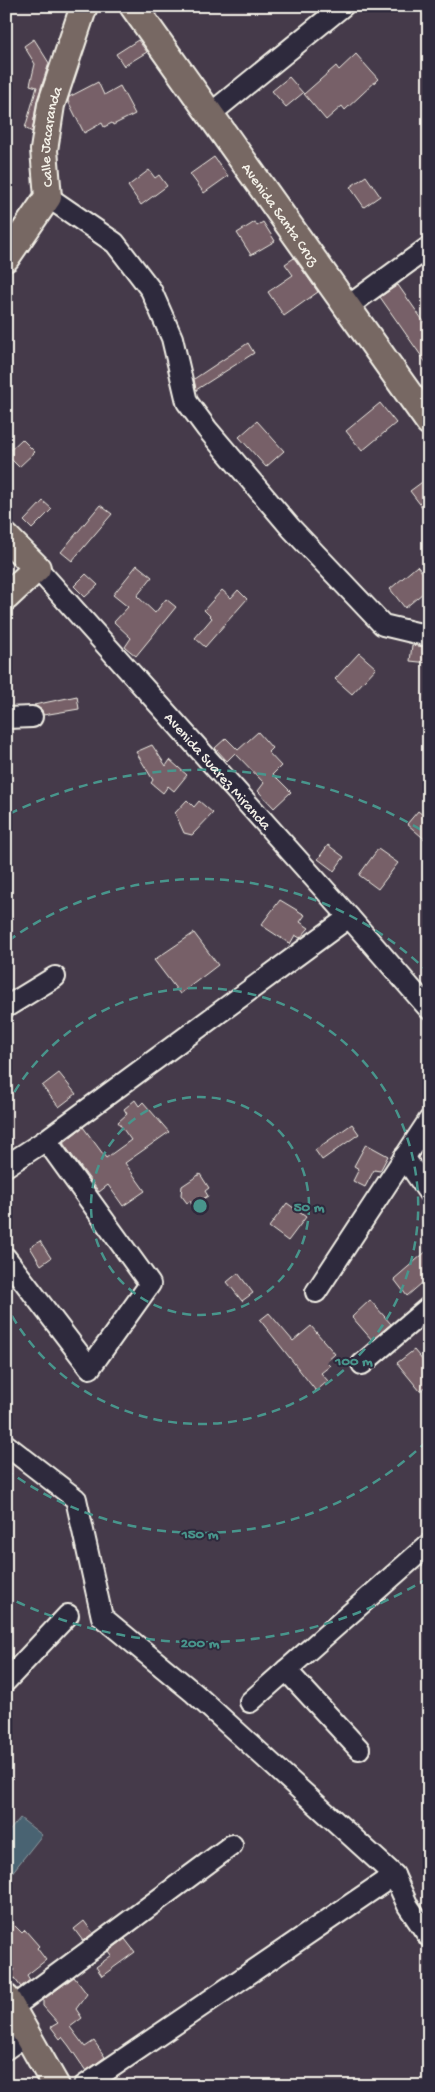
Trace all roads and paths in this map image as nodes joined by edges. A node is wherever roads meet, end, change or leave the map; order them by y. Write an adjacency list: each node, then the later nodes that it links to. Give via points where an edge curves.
1 (84, 6): 5 (main road, Calle Jacaranda, via 51,105 44,150)
2 (133, 6): 4 (main road, Avenida Santa Cruz)
3 (342, 6): 4 (street)
4 (209, 115): 8 (main road, Avenida Santa Cruz)
5 (48, 197): 7 (main road, Calle Jacaranda); 13 (street, via 115,243 151,290 172,338 187,402 285,520 383,625)
6 (429, 247): 8 (street)
7 (6, 258)
8 (347, 307): 9 (main road, Avenida Santa Cruz)
9 (429, 422)
10 (6, 537): 11 (main road, Avenida Suarez Miranda)
11 (37, 568): 12 (main road); 16 (street, Avenida Suarez Miranda)
12 (6, 597)
13 (429, 636)
14 (32, 717): 15 (street)
15 (6, 718)
16 (350, 917): 19 (street, Avenida Suarez Miranda); 21 (street)
17 (55, 977): 18 (street)
18 (6, 1007)
19 (429, 1009)
20 (429, 1120): 22 (street)
21 (46, 1140): 23 (street); 25 (street, via 150,1284 90,1368)
22 (404, 1157): 24 (street); 26 (street)
23 (6, 1166)
24 (429, 1193)
25 (6, 1258)
26 (316, 1292)
27 (429, 1307): 28 (street)
28 (362, 1364)
29 (6, 1445): 37 (street, via 76,1499 102,1616 194,1693)
30 (429, 1544): 32 (street)
31 (68, 1615): 33 (street)
32 (286, 1670): 34 (street); 35 (street)
33 (6, 1682)
34 (250, 1702)
35 (360, 1749)
36 (232, 1845): 39 (street)
37 (394, 1875): 38 (street, via 408,1906); 42 (street)
38 (429, 1938)
39 (9, 2003): 40 (main road)
40 (16, 2041): 41 (main road)
41 (56, 2086)
42 (84, 2086)

